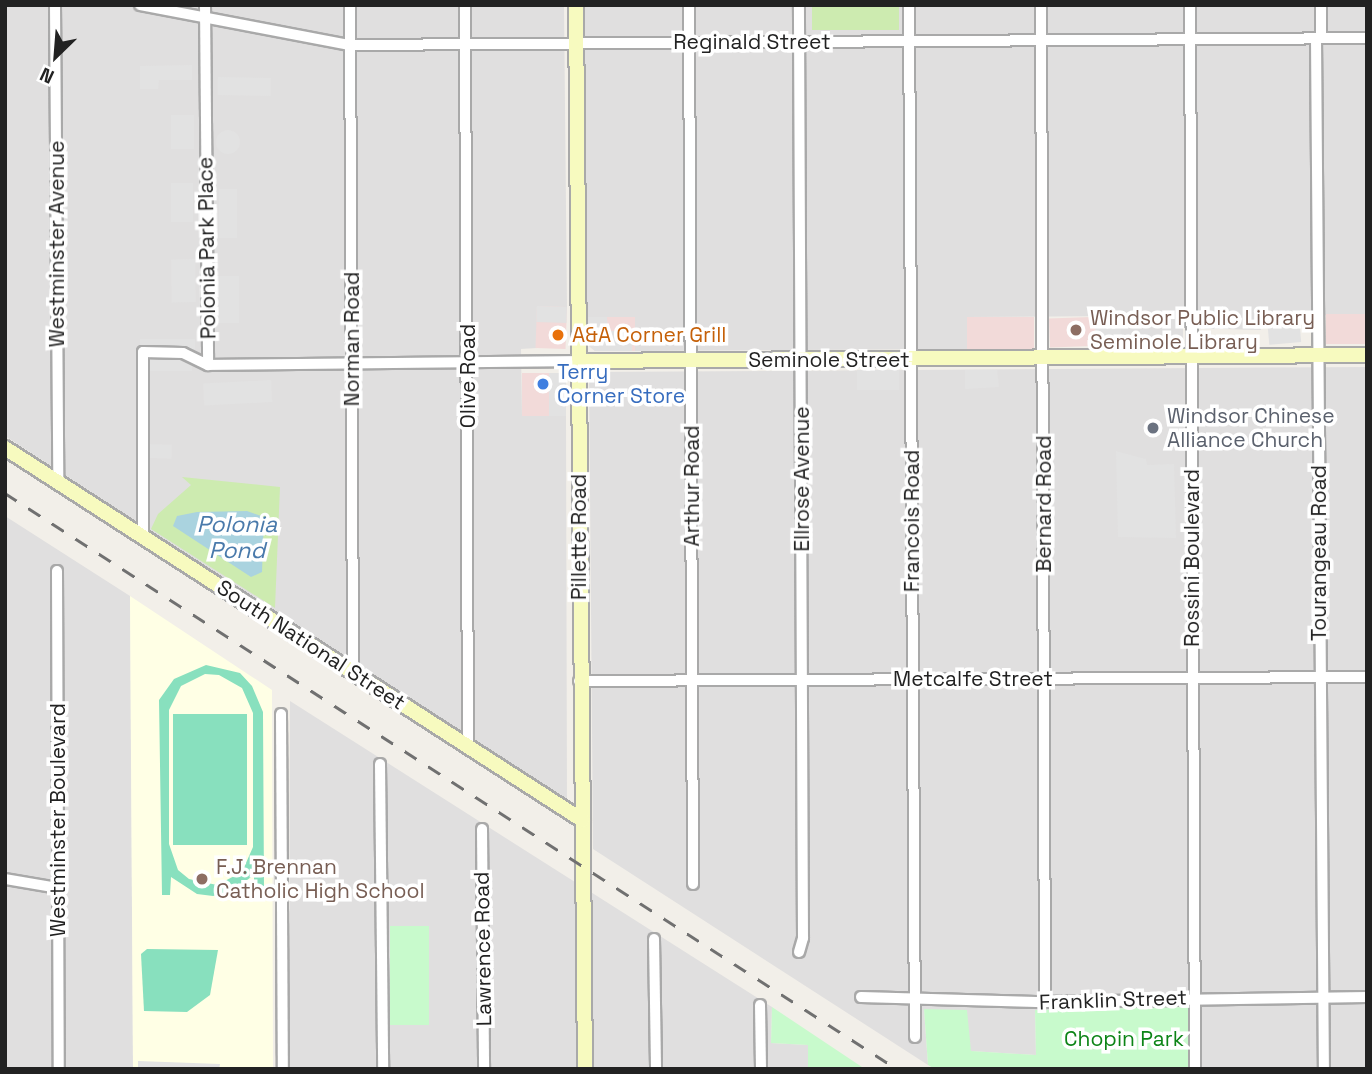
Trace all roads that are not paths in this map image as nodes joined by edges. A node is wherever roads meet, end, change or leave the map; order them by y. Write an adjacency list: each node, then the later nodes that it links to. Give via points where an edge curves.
1 (55, 5): 36 (street, Westminster Avenue)
2 (140, 5): 13 (street, Reginald Street)
3 (205, 5): 13 (street, Polonia Park Place)
4 (350, 5): 23 (street, Norman Road)
5 (465, 5): 22 (street, Olive Road)
6 (576, 5): 21 (street, Pillette Road)
7 (689, 5): 19 (street, Arthur Road)
8 (799, 5): 20 (street, Ellrose Avenue)
9 (909, 5): 18 (street, Francois Road)
10 (1041, 5): 17 (street, Bernard Road)
11 (1190, 5): 16 (street, Rossini Boulevard)
12 (1321, 5): 14 (street, Tourangeau Road)
13 (205, 18): 23 (street, Reginald Street); 34 (street, Polonia Park Place)
14 (1318, 38): 15 (street, Reginald Street); 16 (street, Reginald Street); 24 (street, Tourangeau Road)
15 (1367, 38)
16 (1190, 39): 17 (street, Reginald Street); 26 (street, Rossini Boulevard)
17 (1041, 40): 18 (street, Reginald Street); 27 (street, Bernard Road)
18 (909, 41): 20 (street, Reginald Street); 29 (street, Francois Road)
19 (690, 42): 20 (street, Reginald Street); 21 (street, Reginald Street); 31 (street, Arthur Road)
20 (799, 42): 28 (street, Ellrose Avenue)
21 (576, 43): 22 (street, Reginald Street); 30 (street, Pillette Road)
22 (465, 44): 23 (street, Reginald Street); 33 (street, Olive Road)
23 (350, 45): 32 (street, Norman Road)
24 (1317, 355): 25 (street, Seminole Street); 26 (street, Seminole Street); 40 (street, Tourangeau Road)
25 (1367, 355)
26 (1191, 356): 27 (street, Seminole Street); 43 (street, Rossini Boulevard)
27 (1043, 358): 29 (street, Seminole Street); 42 (street, Bernard Road)
28 (802, 360): 29 (street, Seminole Street); 31 (street, Seminole Street); 46 (street, Ellrose Avenue)
29 (911, 360): 44 (street, Francois Road)
30 (579, 361): 31 (street, Seminole Street); 33 (street, Seminole Street); 47 (street, Pillette Road)
31 (692, 361): 45 (street, Arthur Road)
32 (352, 363): 33 (street, Seminole Street); 34 (street, Seminole Street); 39 (street, Norman Road)
33 (468, 363): 49 (street, Olive Road)
34 (208, 365): 37 (street, Polonia Park Place, via 183,353 143,352)
35 (5, 447): 36 (street, South National Street)
36 (58, 482): 37 (street, South National Street)
37 (143, 536): 39 (street, South National Street)
38 (57, 571): 55 (street, Westminster Boulevard)
39 (353, 672): 49 (street, South National Street)
40 (1320, 677): 41 (street, Metcalfe Street); 43 (street, Metcalfe Street); 61 (street, Tourangeau Road)
41 (1367, 677)
42 (1044, 678): 43 (street, Metcalfe Street); 44 (street, Metcalfe Street); 63 (street, Bernard Road)
43 (1193, 678): 58 (street, Rossini Boulevard)
44 (913, 679): 46 (street, Metcalfe Street); 62 (street, Francois Road)
45 (693, 680): 46 (street, Metcalfe Street); 47 (street, Metcalfe Street); 54 (street, Arthur Road)
46 (802, 680): 57 (street, Ellrose Avenue, via 803,938)
47 (579, 681): 51 (street, Pillette Road)
48 (281, 714): 67 (street)
49 (468, 747): 51 (street, South National Street)
50 (380, 764): 68 (street)
51 (582, 820): 70 (street, Pillette Road)
52 (482, 829): 69 (street, Lawrence Road)
53 (5, 879): 55 (street)
54 (693, 884)
55 (58, 888): 66 (street, Westminster Boulevard)
56 (654, 939): 71 (street)
57 (799, 952)
58 (1194, 997): 61 (street, Franklin Street); 63 (street, Franklin Street); 73 (street, Rossini Boulevard)
59 (1367, 997): 61 (street, Franklin Street)
60 (861, 998): 62 (street, Franklin Street)
61 (1323, 998): 74 (street, Tourangeau Road)
62 (915, 1002): 63 (street, Franklin Street); 65 (street, Francois Road)
63 (1045, 1002)
64 (760, 1005): 72 (street)
65 (915, 1037)
66 (59, 1069)
67 (283, 1069)
68 (383, 1069)
69 (484, 1069)
70 (585, 1069)
71 (656, 1069)
72 (761, 1069)
73 (1195, 1069)
74 (1324, 1069)

